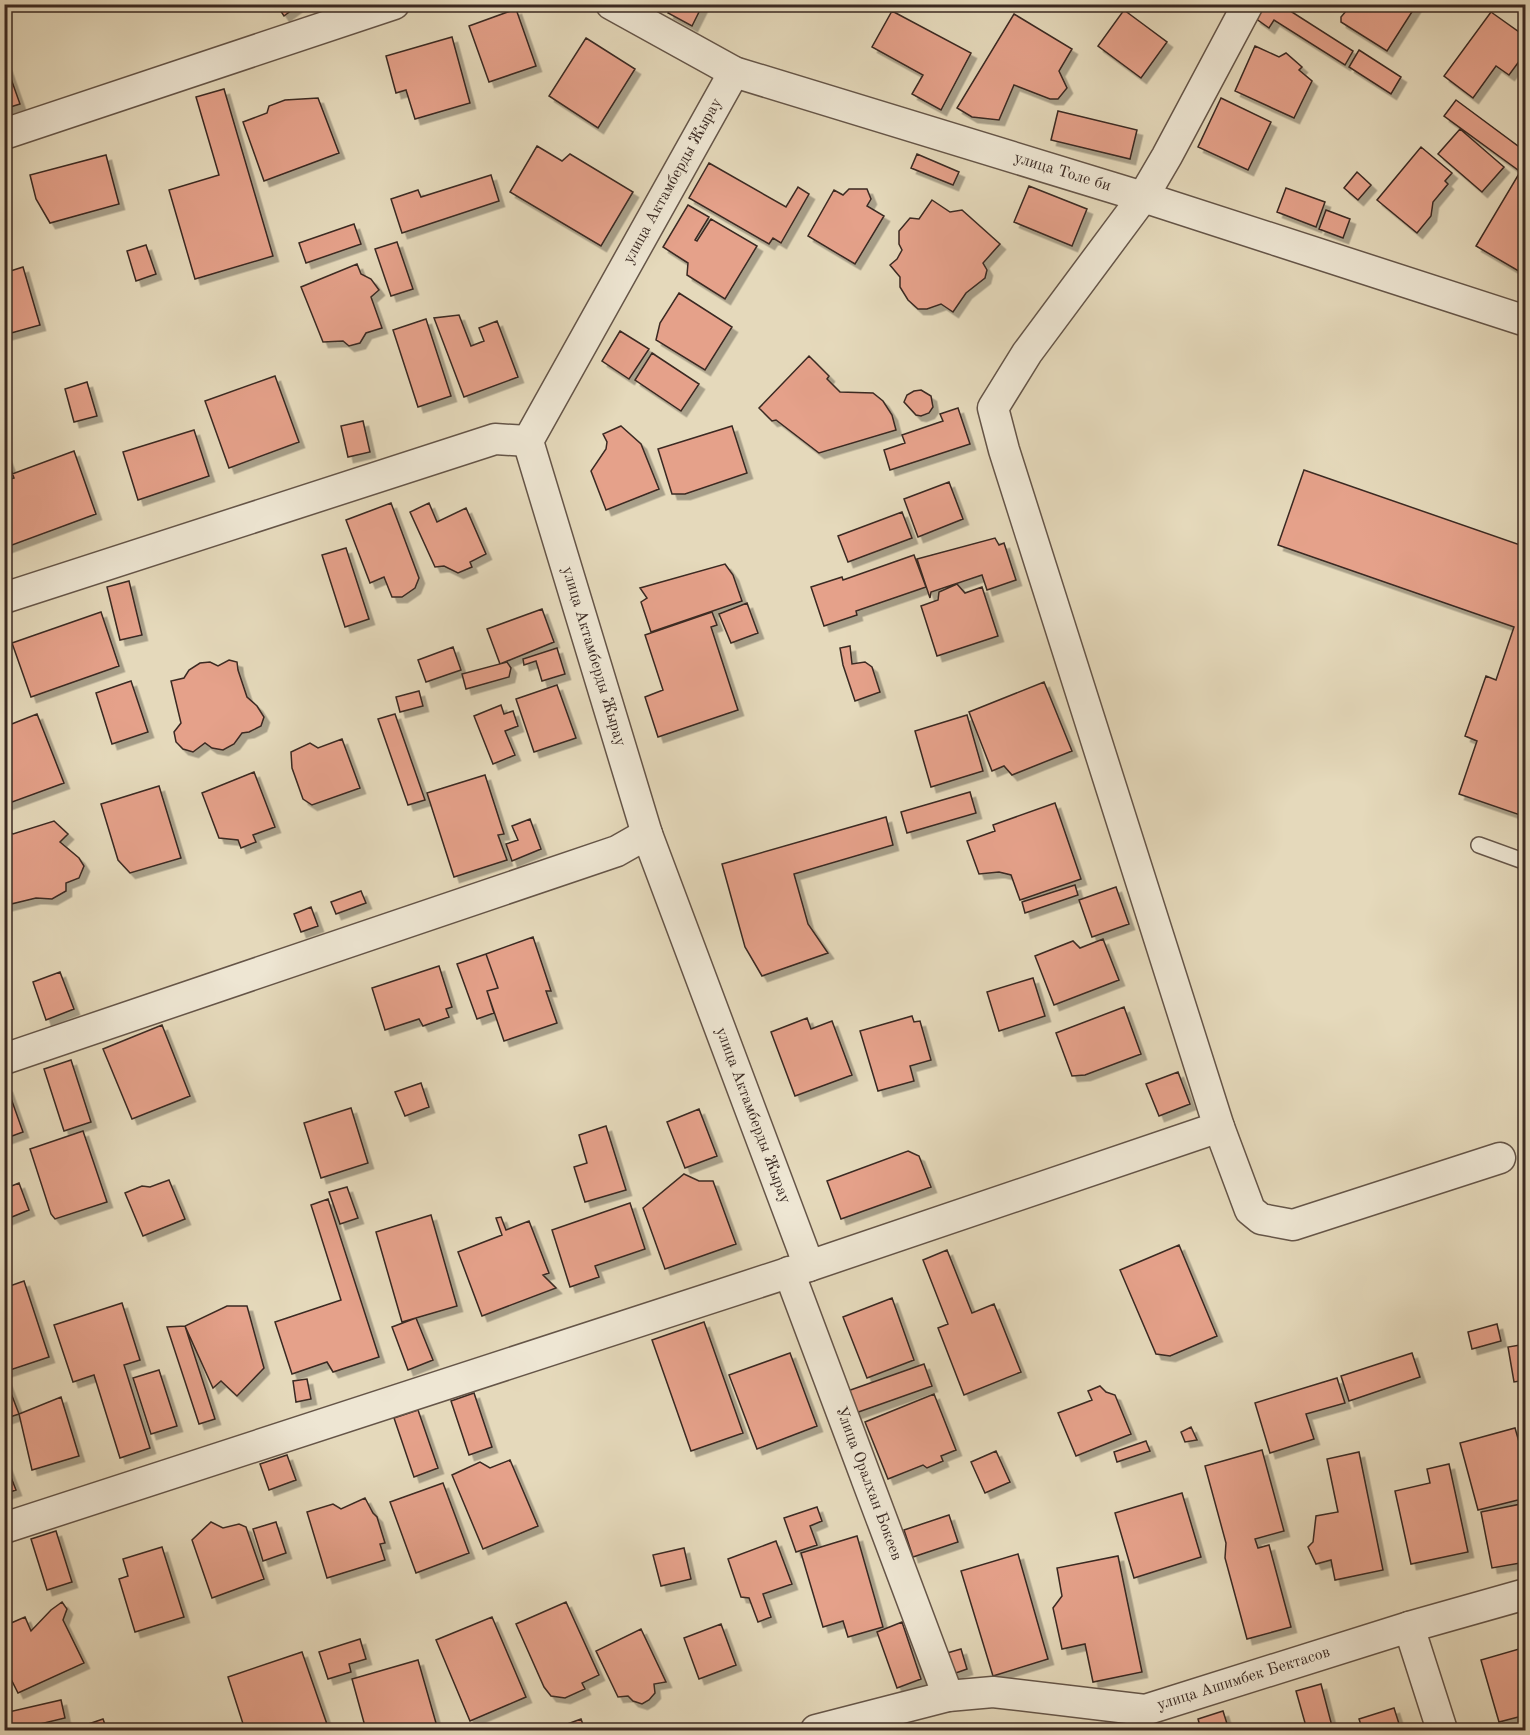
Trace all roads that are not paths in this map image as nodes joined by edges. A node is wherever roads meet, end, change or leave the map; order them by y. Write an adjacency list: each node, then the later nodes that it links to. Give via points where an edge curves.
1 (393, 4): 5 (street)
2 (611, 4): 4 (street, улица Толе би)
3 (1248, 4): 6 (street)
4 (734, 72): 6 (street, улица Толе би); 8 (street, улица Актамберды Жырау)
5 (4, 134)
6 (1143, 197): 7 (street, улица Толе би); 14 (street, via 1027,353 993,408)
7 (1526, 321)
8 (528, 441): 9 (street, via 495,439); 10 (street, улица Актамберды Жырау)
9 (4, 598)
10 (647, 834): 13 (street, via 617,851); 16 (street, улица Актамберды Жырау)
11 (1479, 845): 12 (lane)
12 (1526, 862)
13 (4, 1059)
14 (1219, 1127): 15 (street, via 1250,1210 1261,1219 1293,1225); 16 (street)
15 (1500, 1158)
16 (799, 1269): 17 (street); 20 (street, Улица Оралхан Бокеев)
17 (4, 1528)
18 (1526, 1594): 19 (street, улица Ашимбек Бектасов)
19 (1409, 1627): 20 (street, улица Ашимбек Бектасов, via 1145,1710 993,1692); 22 (street)
20 (948, 1696): 21 (street, улица Ашимбек Бектасов)
21 (816, 1731)
22 (1442, 1731)

